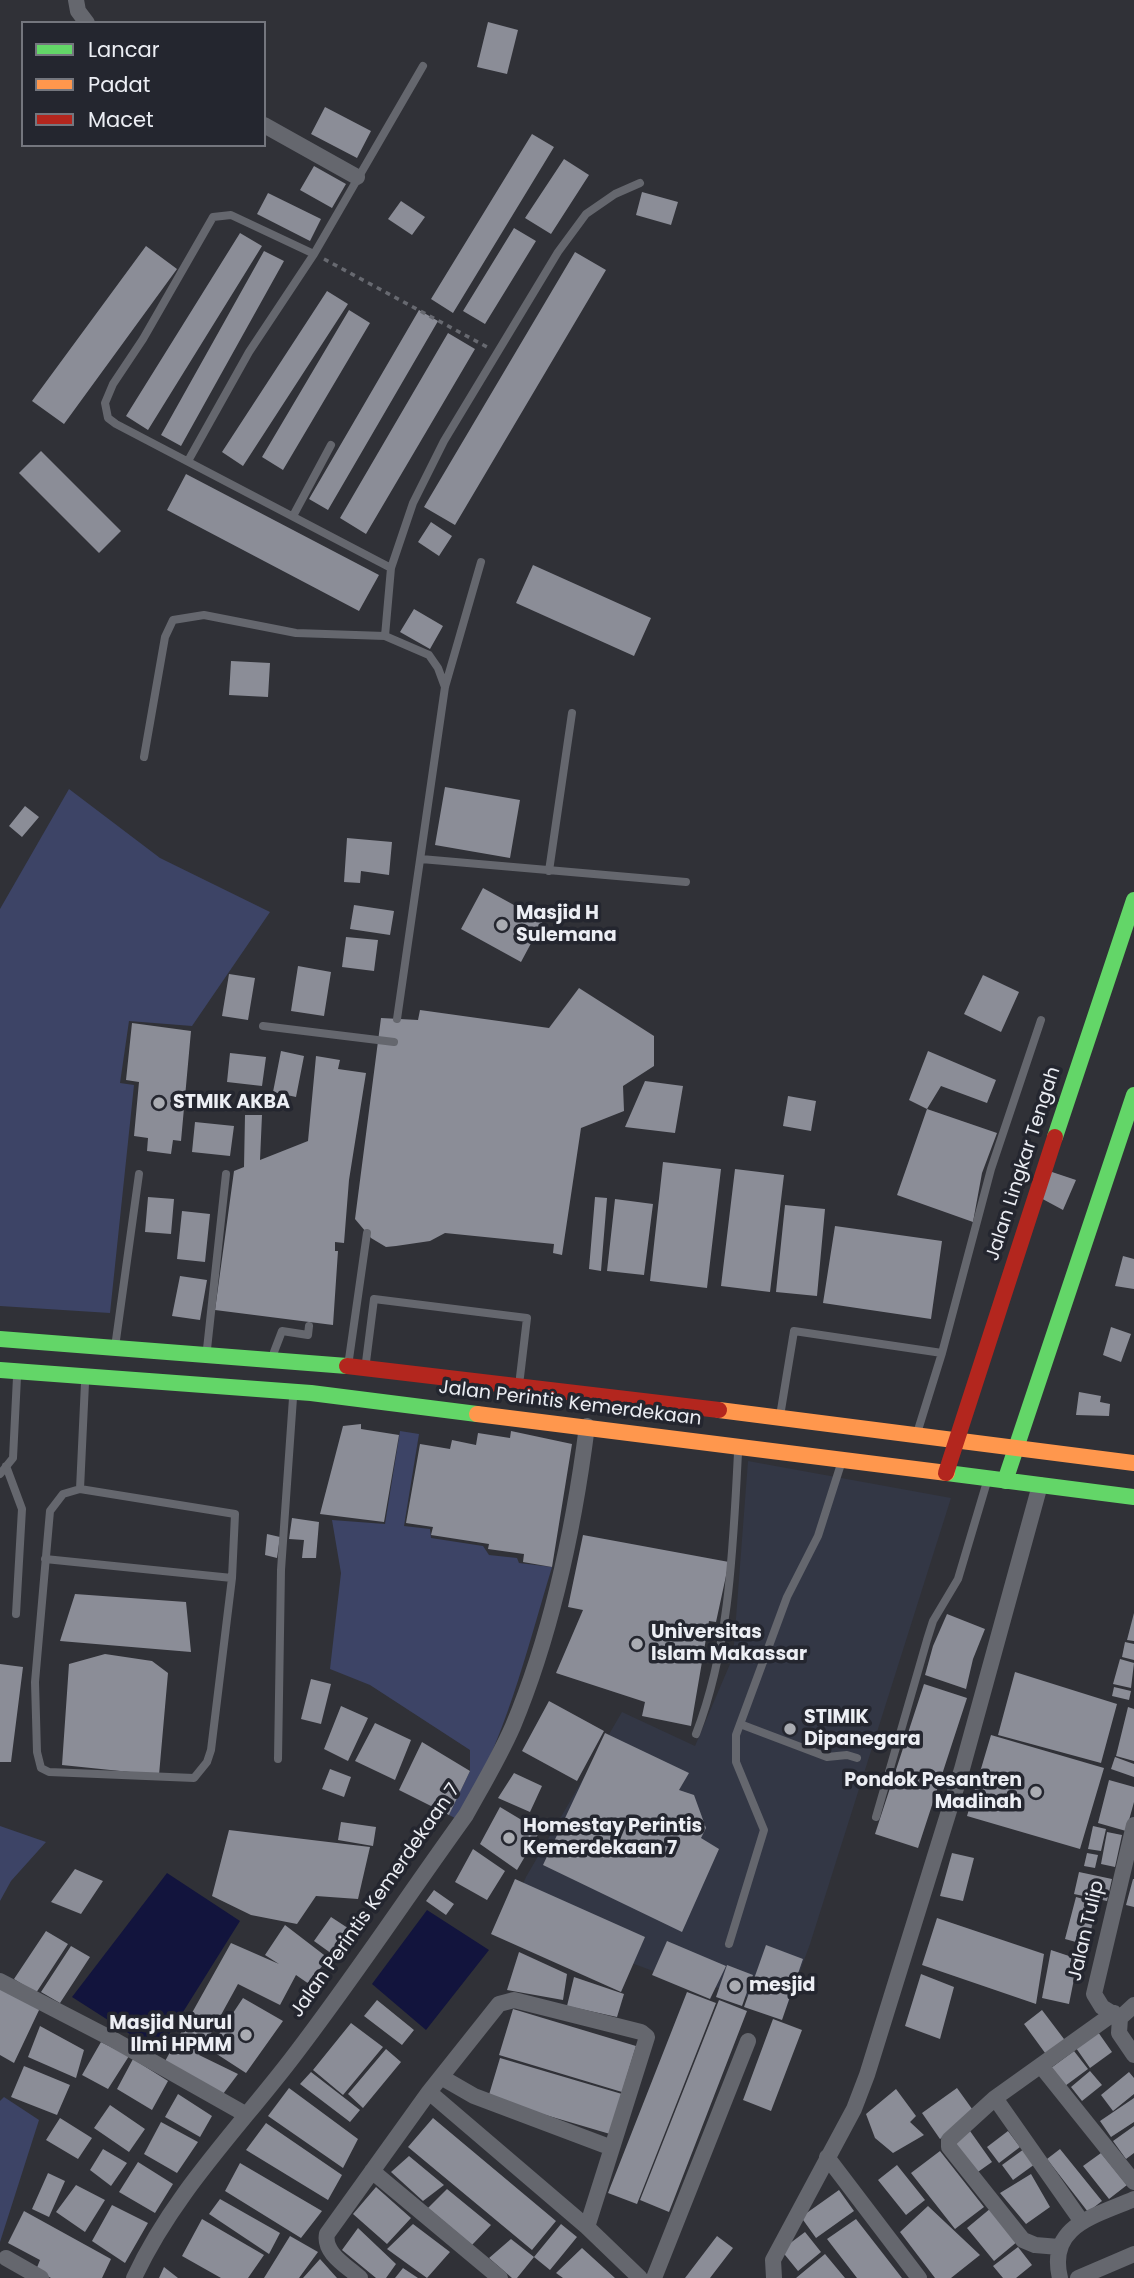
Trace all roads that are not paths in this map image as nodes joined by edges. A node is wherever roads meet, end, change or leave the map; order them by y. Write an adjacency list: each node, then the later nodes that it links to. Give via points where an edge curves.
1 (76, 0): 2 (street)
2 (86, 21)
3 (423, 66): 5 (lane)
4 (266, 126): 5 (street)
5 (357, 177): 7 (lane)
6 (640, 183): 12 (lane, via 586,214 558,252 431,466)
7 (314, 254): 9 (lane, via 249,352); 9 (lane, via 231,215 218,215 207,222 105,403 108,418 116,424)
8 (331, 445): 10 (lane)
9 (188, 461): 10 (lane)
10 (293, 516): 12 (lane)
11 (481, 562): 14 (lane)
12 (391, 568): 13 (lane)
13 (385, 636): 14 (lane, via 429,655); 16 (lane, via 296,633 204,615 173,620 165,637)
14 (445, 687): 17 (lane)
15 (572, 713): 18 (lane)
16 (144, 757)
17 (421, 859): 18 (lane); 21 (lane)
18 (549, 871): 19 (lane)
19 (686, 882)
20 (1134, 900): 45 (main road, Jalan Lingkar Tengah)
21 (397, 1019)
22 (1041, 1020): 32 (lane, via 990,1169)
23 (263, 1026): 24 (lane)
24 (394, 1042)
25 (1134, 1095): 47 (main road)
26 (139, 1174): 31 (lane)
27 (226, 1174): 33 (lane)
28 (367, 1233): 35 (lane)
29 (309, 1326): 34 (lane, via 308,1335 282,1331)
30 (0, 1339): 31 (main road, Jalan Perintis Kemerdekaan)
31 (115, 1346): 33 (main road, Jalan Perintis Kemerdekaan)
32 (943, 1353): 42 (lane, via 794,1331); 44 (lane)
33 (206, 1355): 34 (main road, Jalan Perintis Kemerdekaan)
34 (272, 1359): 35 (main road, Jalan Perintis Kemerdekaan)
35 (348, 1366): 36 (main road, Jalan Perintis Kemerdekaan)
36 (365, 1369): 40 (main road, Jalan Perintis Kemerdekaan); 40 (lane, via 373,1299 527,1318)
37 (0, 1370): 38 (main road, Jalan Perintis Kemerdekaan)
38 (17, 1370): 39 (main road, Jalan Perintis Kemerdekaan); 50 (lane, via 13,1458)
39 (86, 1374): 41 (main road, Jalan Perintis Kemerdekaan); 56 (lane)
40 (519, 1384): 42 (main road, Jalan Perintis Kemerdekaan)
41 (294, 1392): 43 (main road, Jalan Perintis Kemerdekaan); 64 (lane, via 281,1570)
42 (779, 1417): 44 (main road, Jalan Perintis Kemerdekaan)
43 (587, 1426): 46 (main road, Jalan Perintis Kemerdekaan); 77 (street, Jalan Perintis Kemerdekaan 7, via 559,1584 512,1728 466,1815 286,2066)
44 (916, 1436): 45 (main road, Jalan Perintis Kemerdekaan)
45 (956, 1442): 47 (main road, Jalan Perintis Kemerdekaan); 51 (main road, Jalan Lingkar Tengah)
46 (739, 1447): 48 (main road, Jalan Perintis Kemerdekaan); 62 (lane, via 731,1571 708,1702)
47 (1016, 1447): 49 (main road, Jalan Perintis Kemerdekaan); 54 (main road)
48 (842, 1460): 51 (main road, Jalan Perintis Kemerdekaan); 61 (lane, via 818,1536 787,1597)
49 (1134, 1463)
50 (6, 1466): 52 (lane); 60 (lane, via 22,1509)
51 (946, 1473): 53 (main road, Jalan Perintis Kemerdekaan)
52 (0, 1474)
53 (988, 1478): 54 (main road, Jalan Perintis Kemerdekaan); 65 (lane, via 958,1579 933,1621)
54 (1005, 1481): 55 (main road, Jalan Perintis Kemerdekaan)
55 (1040, 1485): 57 (main road, Jalan Perintis Kemerdekaan); 79 (street, via 962,1769 867,2075)
56 (80, 1489): 58 (lane, via 63,1494 50,1511); 59 (lane, via 235,1514)
57 (1134, 1497)
58 (45, 1559): 59 (lane); 59 (lane, via 35,1682 38,1761 49,1772 194,1778 201,1773 211,1750)
59 (232, 1578)
60 (16, 1614)
61 (740, 1724): 63 (lane, via 827,1757); 67 (lane, via 736,1762 764,1830)
62 (696, 1734)
63 (858, 1758)
64 (278, 1759)
65 (876, 1817)
66 (1134, 1825): 70 (street, Jalan Tulip, via 1094,1994 1102,2007)
67 (729, 1944)
68 (0, 1981): 77 (street)
69 (1134, 2005): 70 (street)
70 (1117, 2015): 72 (street, via 1119,2033); 73 (street)
71 (748, 2041): 93 (street)
72 (1134, 2054)
73 (1041, 2066): 76 (street); 81 (street)
74 (441, 2077): 75 (street); 78 (street, via 462,2091); 78 (street, via 506,2000 641,2032 647,2037 645,2047)
75 (429, 2092): 80 (street); 84 (street)
76 (995, 2098): 83 (street); 85 (street, via 950,2135 949,2147 1023,2240)
77 (245, 2114): 89 (street, Jalan Perintis Kemerdekaan 7, via 162,2226)
78 (612, 2148): 84 (street)
79 (827, 2157): 94 (street, via 773,2260); 95 (street)
80 (372, 2171): 90 (street, via 326,2238 329,2250); 91 (street)
81 (1134, 2182)
82 (1134, 2199): 83 (street)
83 (1082, 2222): 85 (street, via 1064,2236)
84 (587, 2227): 92 (street)
85 (1059, 2247): 96 (street)
86 (6, 2258): 88 (street)
87 (1131, 2261): 97 (street)
88 (41, 2278)
89 (134, 2278)
90 (360, 2278)
91 (500, 2278)
92 (640, 2278)
93 (654, 2278)
94 (774, 2278)
95 (919, 2278)
96 (1059, 2278)
97 (1078, 2278)

